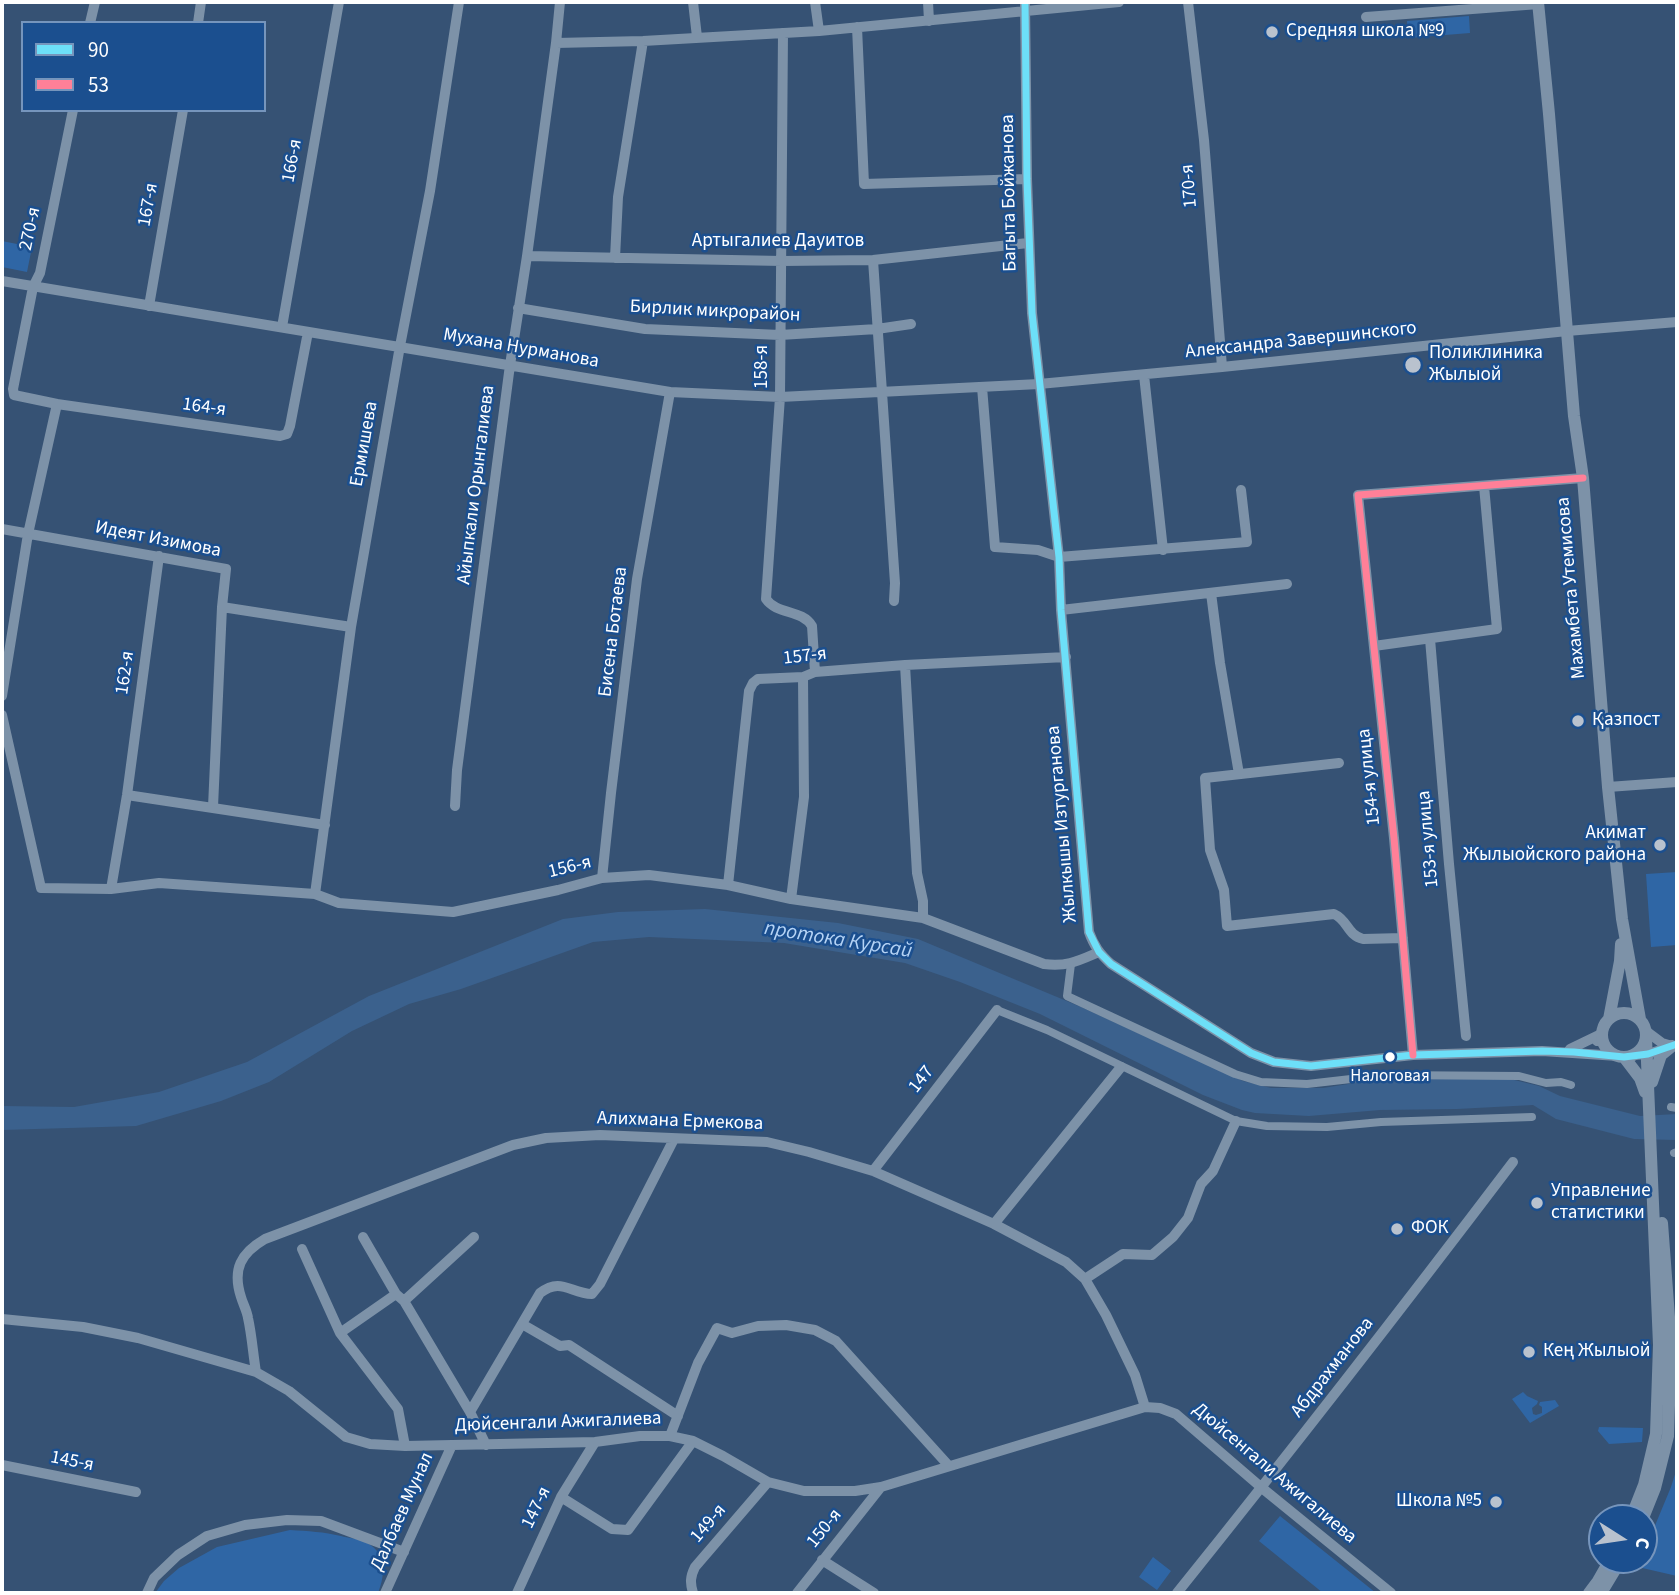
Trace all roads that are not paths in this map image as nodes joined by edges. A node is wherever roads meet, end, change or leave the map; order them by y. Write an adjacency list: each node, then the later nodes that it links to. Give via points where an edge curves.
1 (94, 2): 14 (street)
2 (201, 2): 15 (street)
3 (339, 2): 37 (street, 166-я)
4 (459, 2): 42 (street, Ермишева)
5 (560, 2): 22 (street, Айыпкали Орынгалиева)
6 (693, 2): 20 (street)
7 (815, 2): 18 (street)
8 (928, 2): 16 (street)
9 (1119, 2): 12 (street)
10 (1188, 2): 44 (street, 170-я)
11 (1538, 3): 13 (street); 39 (street, Махамбета Утемисова)
12 (1024, 7): 16 (street); 25 (street, Багыта Бойжанова)
13 (1366, 17)
14 (90, 21)
15 (198, 21)
16 (929, 21): 17 (street)
17 (857, 27): 18 (street); 25 (street, via 864,184)
18 (819, 31): 19 (street)
19 (783, 33): 20 (street); 30 (street, 158-я)
20 (697, 37): 21 (street)
21 (643, 41): 22 (street); 28 (street, via 618,197)
22 (556, 43): 27 (street, Айыпкали Орынгалиева)
23 (73, 112): 32 (street, 270-я, via 40,273)
24 (183, 112): 33 (street, 167-я)
25 (1027, 179): 26 (street, Багыта Бойжанова)
26 (1028, 243): 29 (street, Артыгалиев Дауитов); 46 (street, Багыта Бойжанова)
27 (527, 256): 28 (street, Артыгалиев Дауитов); 34 (street, Айыпкали Орынгалиева)
28 (615, 257): 30 (street, Артыгалиев Дауитов)
29 (873, 260): 30 (street, Артыгалиев Дауитов); 38 (street)
30 (782, 261): 41 (street, 158-я)
31 (2, 281): 32 (street, Мухана Нурманова)
32 (33, 287): 33 (street, Мухана Нурманова); 50 (street, 270-я)
33 (149, 306): 37 (street, Мухана Нурманова)
34 (518, 308): 41 (street, Бирлик микрорайон, via 645,329); 43 (street, Айыпкали Орынгалиева)
35 (1677, 322): 39 (street, Александра Завершинского)
36 (911, 324): 38 (street, Бирлик микрорайон)
37 (282, 327): 40 (street, Мухана Нурманова)
38 (877, 329): 41 (street, Бирлик микрорайон); 49 (street)
39 (1567, 331): 44 (street, Александра Завершинского); 53 (street, Махамбета Утемисова)
40 (308, 332): 42 (street, Мухана Нурманова); 52 (street, 164-я, via 287,434)
41 (780, 335): 51 (street, 158-я)
42 (400, 346): 43 (street, Мухана Нурманова); 66 (street, Ермишева)
43 (510, 365): 48 (street, Мухана Нурманова); 80 (street, Айыпкали Орынгалиева)
44 (1222, 367): 45 (street, Александра Завершинского)
45 (1144, 375): 46 (street, Александра Завершинского); 58 (street)
46 (1039, 384): 47 (street, Мухана Нурманова); 60 (street, Жылкышы Изтурганова)
47 (982, 387): 49 (street, Мухана Нурманова); 60 (street, via 995,547 1038,550)
48 (670, 392): 51 (street, Мухана Нурманова); 83 (street, Бисена Ботаева, via 637,579)
49 (882, 393): 51 (street, Мухана Нурманова); 63 (street)
50 (14, 395): 52 (street, 164-я)
51 (780, 397): 71 (street, 158-я, via 766,599 773,607 808,620)
52 (57, 404): 57 (street)
53 (1583, 478): 54 (street); 78 (street, Махамбета Утемисова)
54 (1484, 486): 67 (street, via 1497,629); 68 (street, 154-я улица, via 1358,495)
55 (1241, 491): 58 (street, via 1247,542)
56 (2, 529): 57 (street, Идеят Изимова)
57 (28, 534): 59 (street, Идеят Изимова); 73 (street)
58 (1163, 550): 60 (street)
59 (159, 556): 64 (street, Идеят Изимова, via 226,569); 79 (street, 162-я)
60 (1059, 557): 65 (street, Жылкышы Изтурганова)
61 (1287, 584): 62 (street)
62 (1211, 593): 65 (street); 76 (street)
63 (894, 601)
64 (222, 607): 66 (street); 81 (street)
65 (1061, 610): 69 (street, Жылкышы Изтурганова)
66 (351, 627): 82 (street, Ермишева)
67 (1430, 639): 68 (street); 96 (street, 153-я улица)
68 (1374, 646): 90 (street, 154-я улица)
69 (1066, 657): 70 (street, 157-я); 91 (street, Жылкышы Изтурганова, via 1089,932)
70 (905, 666): 71 (street, 157-я); 88 (street)
71 (815, 672): 72 (street, 157-я)
72 (803, 677): 84 (street, 157-я, via 758,679 749,691); 87 (street, via 804,797)
73 (2, 696)
74 (2, 715): 85 (street, 156-я, via 41,888)
75 (1339, 762): 76 (street)
76 (1238, 774): 90 (street, via 1205,778 1210,850 1224,890 1227,926 1334,914 1357,938)
77 (1677, 782): 78 (street)
78 (1608, 787): 89 (street, Махамбета Утемисова)
79 (127, 795): 81 (street); 85 (street, 162-я)
80 (455, 806)
81 (213, 807): 82 (street)
82 (325, 825): 86 (street, Ермишева)
83 (602, 877): 84 (street, 156-я, via 649,875); 86 (street, 156-я, via 453,912 340,903)
84 (728, 885): 87 (street, 156-я)
85 (111, 889): 86 (street, 156-я, via 159,883)
86 (315, 894)
87 (791, 899): 88 (street, 156-я)
88 (923, 918): 92 (street, 156-я, via 1044,964)
89 (1622, 919): 94 (street, via 1620,961); 95 (street)
90 (1403, 938): 101 (street, 154-я улица)
91 (1099, 952): 92 (street, 156-я); 101 (street, via 1239,1046 1274,1062 1311,1066)
92 (1071, 964): 104 (street, via 1067,996 1261,1082 1307,1084 1386,1075 1519,1076)
93 (997, 1010): 103 (street); 111 (street, 147)
94 (1604, 1026): 95 (street, via 1614,1015 1628,1013); 98 (street, via 1576,1048); 99 (street); 102 (street, via 1606,1047)
95 (1644, 1029): 97 (street, via 1662,1043); 100 (street); 102 (street, via 1644,1045)
96 (1466, 1036)
97 (1675, 1045): 100 (street); 105 (street, via 1661,1055)
98 (1563, 1052): 99 (street); 101 (street)
99 (1590, 1054): 102 (street)
100 (1648, 1054): 102 (street); 105 (street)
101 (1413, 1055)
102 (1625, 1056): 105 (street)
103 (1121, 1067): 107 (street); 112 (street)
104 (1572, 1085)
105 (1648, 1099): 109 (street)
106 (1532, 1117): 107 (street, via 1327,1127)
107 (1236, 1121): 116 (street, via 1188,1218 1172,1237 1152,1255 1123,1254)
108 (674, 1139): 111 (street, Алихмана Ермекова, via 767,1142); 119 (street, via 592,1294 558,1285 547,1287); 121 (street, Алихмана Ермекова, via 588,1136 513,1145 265,1239 239,1262 240,1295)
109 (1652, 1150): 138 (street, via 1659,1345 1656,1434); 139 (street, via 1659,1185 1671,1344 1668,1436)
110 (1513, 1162): 135 (street, Абдрахманова)
111 (873, 1171): 112 (street, Алихмана Ермекова)
112 (994, 1224): 116 (street, Алихмана Ермекова, via 1066,1262)
113 (363, 1237): 117 (street)
114 (474, 1237): 117 (street)
115 (302, 1249): 120 (street)
116 (1085, 1279): 122 (street, Алихмана Ермекова, via 1119,1340)
117 (400, 1298): 120 (street); 123 (street)
118 (2, 1319): 121 (street, Дюйсенгали Ажигалиева, via 138,1338)
119 (522, 1324): 123 (street); 124 (street, via 560,1346 569,1345)
120 (340, 1333): 130 (street, via 398,1409)
121 (256, 1372): 130 (street, Дюйсенгали Ажигалиева, via 289,1391 346,1437)
122 (1145, 1407): 132 (street, Дюйсенгали Ажигалиева); 135 (street, Дюйсенгали Ажигалиева, via 1176,1414)
123 (470, 1412): 129 (street)
124 (678, 1416): 125 (street); 132 (street, via 717,1328 732,1332 758,1326 806,1328 836,1341)
125 (670, 1436): 126 (street, Дюйсенгали Ажигалиева); 127 (street, Дюйсенгали Ажигалиева)
126 (693, 1441): 133 (street, Дюйсенгали Ажигалиева); 137 (street, via 628,1530 612,1529)
127 (594, 1442): 129 (street, Дюйсенгали Ажигалиева); 137 (street, 147-я)
128 (452, 1445): 129 (street, Дюйсенгали Ажигалиева); 130 (street, Дюйсенгали Ажигалиева); 140 (street, Далбаев Мунал)
129 (486, 1445)
130 (405, 1446)
131 (2, 1465): 136 (street, 145-я)
132 (949, 1466): 134 (street, Дюйсенгали Ажигалиева)
133 (768, 1482): 134 (street, Дюйсенгали Ажигалиева, via 804,1491); 147 (street, 149-я, via 695,1567 690,1583)
134 (881, 1487): 141 (street, 150-я)
135 (1262, 1488): 150 (street, Абдрахманова); 151 (street, Дюйсенгали Ажигалиева)
136 (136, 1492)
137 (561, 1497): 146 (street, 147-я)
138 (1637, 1504)
139 (1649, 1504)
140 (404, 1552): 144 (street, via 321,1521 245,1525 207,1536 178,1555 154,1578); 145 (street, Далбаев Мунал)
141 (822, 1560): 148 (street, 150-я); 149 (street)
142 (1602, 1574): 152 (street)
143 (1613, 1574): 153 (street)
144 (147, 1593)
145 (385, 1593)
146 (517, 1593)
147 (693, 1593)
148 (797, 1593)
149 (874, 1593)
150 (1177, 1593)
151 (1391, 1593)
152 (1589, 1593)
153 (1601, 1593)

